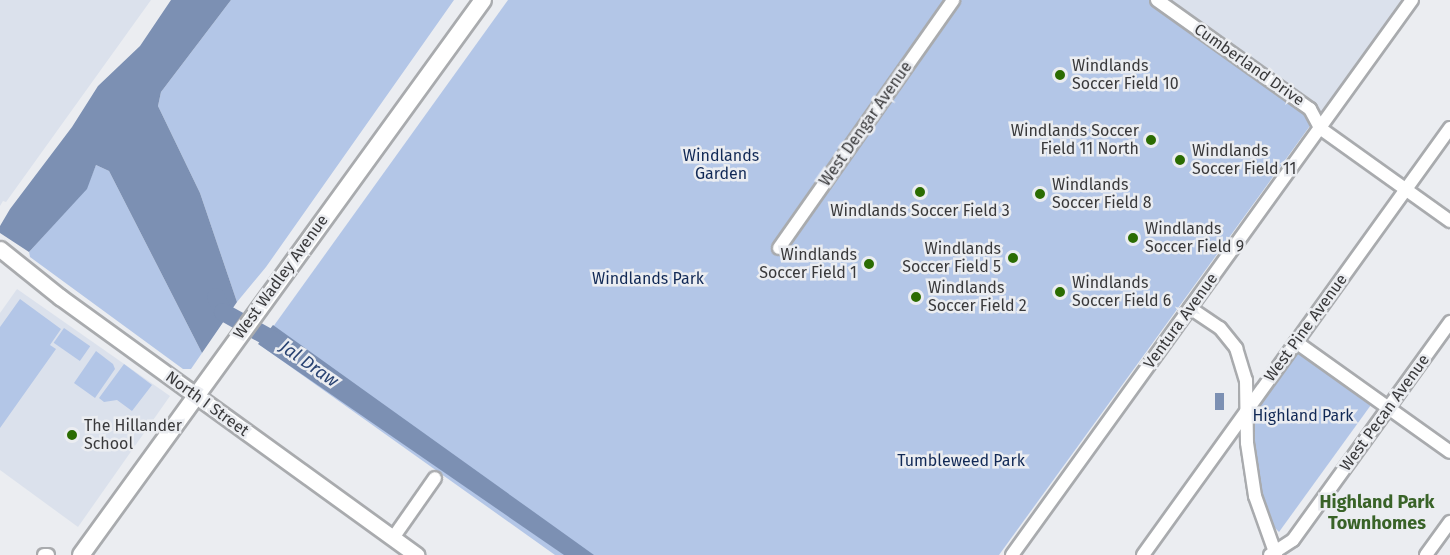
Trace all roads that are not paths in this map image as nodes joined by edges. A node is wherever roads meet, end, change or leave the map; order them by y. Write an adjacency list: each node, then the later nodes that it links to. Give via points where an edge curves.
1 (483, 0): 14 (main road, West Wadley Avenue)
2 (953, 0): 9 (street, West Dengar Avenue)
3 (1157, 0): 5 (street, Cumberland Drive, via 1310,109)
4 (1412, 0): 5 (street, Ventura Avenue)
5 (1320, 128): 7 (street, Cumberland Drive); 11 (street, Ventura Avenue)
6 (1450, 128): 7 (street, West Pine Avenue)
7 (1406, 189): 8 (street, Cumberland Drive); 13 (street, West Pine Avenue)
8 (1450, 221)
9 (779, 248)
10 (0, 249): 14 (street, North I Street)
11 (1190, 308): 16 (street, via 1220,328 1236,348 1246,380); 24 (street, Ventura Avenue)
12 (1450, 322): 15 (street, West Pecan Avenue)
13 (1296, 342): 15 (street); 16 (street, West Pine Avenue)
14 (196, 395): 20 (street, North I Street); 22 (main road, West Wadley Avenue)
15 (1388, 408): 17 (street); 21 (street, West Pecan Avenue, via 1293,540)
16 (1247, 410): 21 (street, via 1247,443 1255,496); 25 (street, West Pine Avenue)
17 (1450, 452)
18 (435, 478): 20 (street)
19 (1450, 522): 26 (street)
20 (393, 538): 23 (street, North I Street)
21 (1274, 554)
22 (81, 555)
23 (417, 555)
24 (1012, 555)
25 (1143, 555)
26 (1426, 555)

